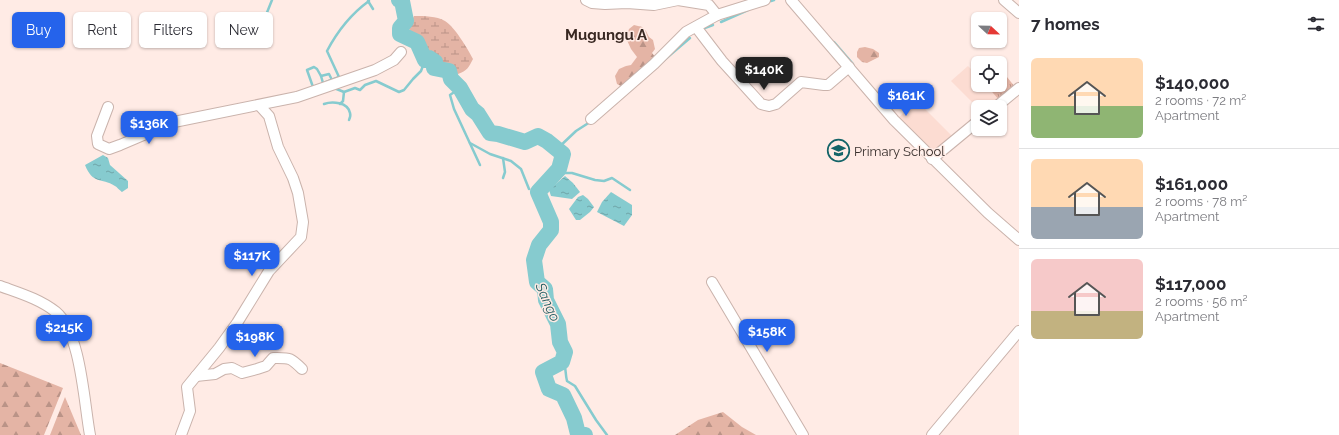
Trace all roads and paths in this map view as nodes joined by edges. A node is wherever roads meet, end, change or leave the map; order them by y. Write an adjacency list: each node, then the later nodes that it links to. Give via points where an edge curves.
1 (586, 0): 2 (street, via 605,4 654,5)
2 (678, 0): 6 (street)
3 (765, 0): 8 (street)
4 (791, 0): 11 (street)
5 (1004, 0): 7 (street)
6 (706, 2): 8 (street)
7 (1019, 13)
8 (717, 15): 9 (street)
9 (696, 27): 11 (street, via 726,66 761,104 776,104 801,82 828,84); 18 (street, via 686,32)
10 (401, 52): 14 (street, via 394,60 375,70 297,97)
11 (849, 67): 20 (street, via 894,120)
12 (1019, 88): 13 (street)
13 (1004, 100)
14 (274, 102): 15 (street); 17 (street)
15 (259, 105): 16 (street, via 174,122 109,149 98,144 97,136); 17 (street)
16 (108, 107)
17 (269, 116): 26 (street, via 278,147 298,192 303,222 301,237 269,271 237,323)
18 (591, 119)
19 (971, 127): 20 (street)
20 (932, 158): 21 (street)
21 (1019, 240)
22 (712, 282): 29 (street)
23 (0, 286): 27 (street, via 42,303 57,313 69,330 78,354)
24 (1019, 331): 30 (street)
25 (302, 369): 26 (street, via 293,359 273,358 266,366 242,373 232,368 215,374)
26 (196, 376): 28 (street, via 187,387 190,411)
27 (90, 435)
28 (181, 435)
29 (803, 435)
30 (932, 435)

